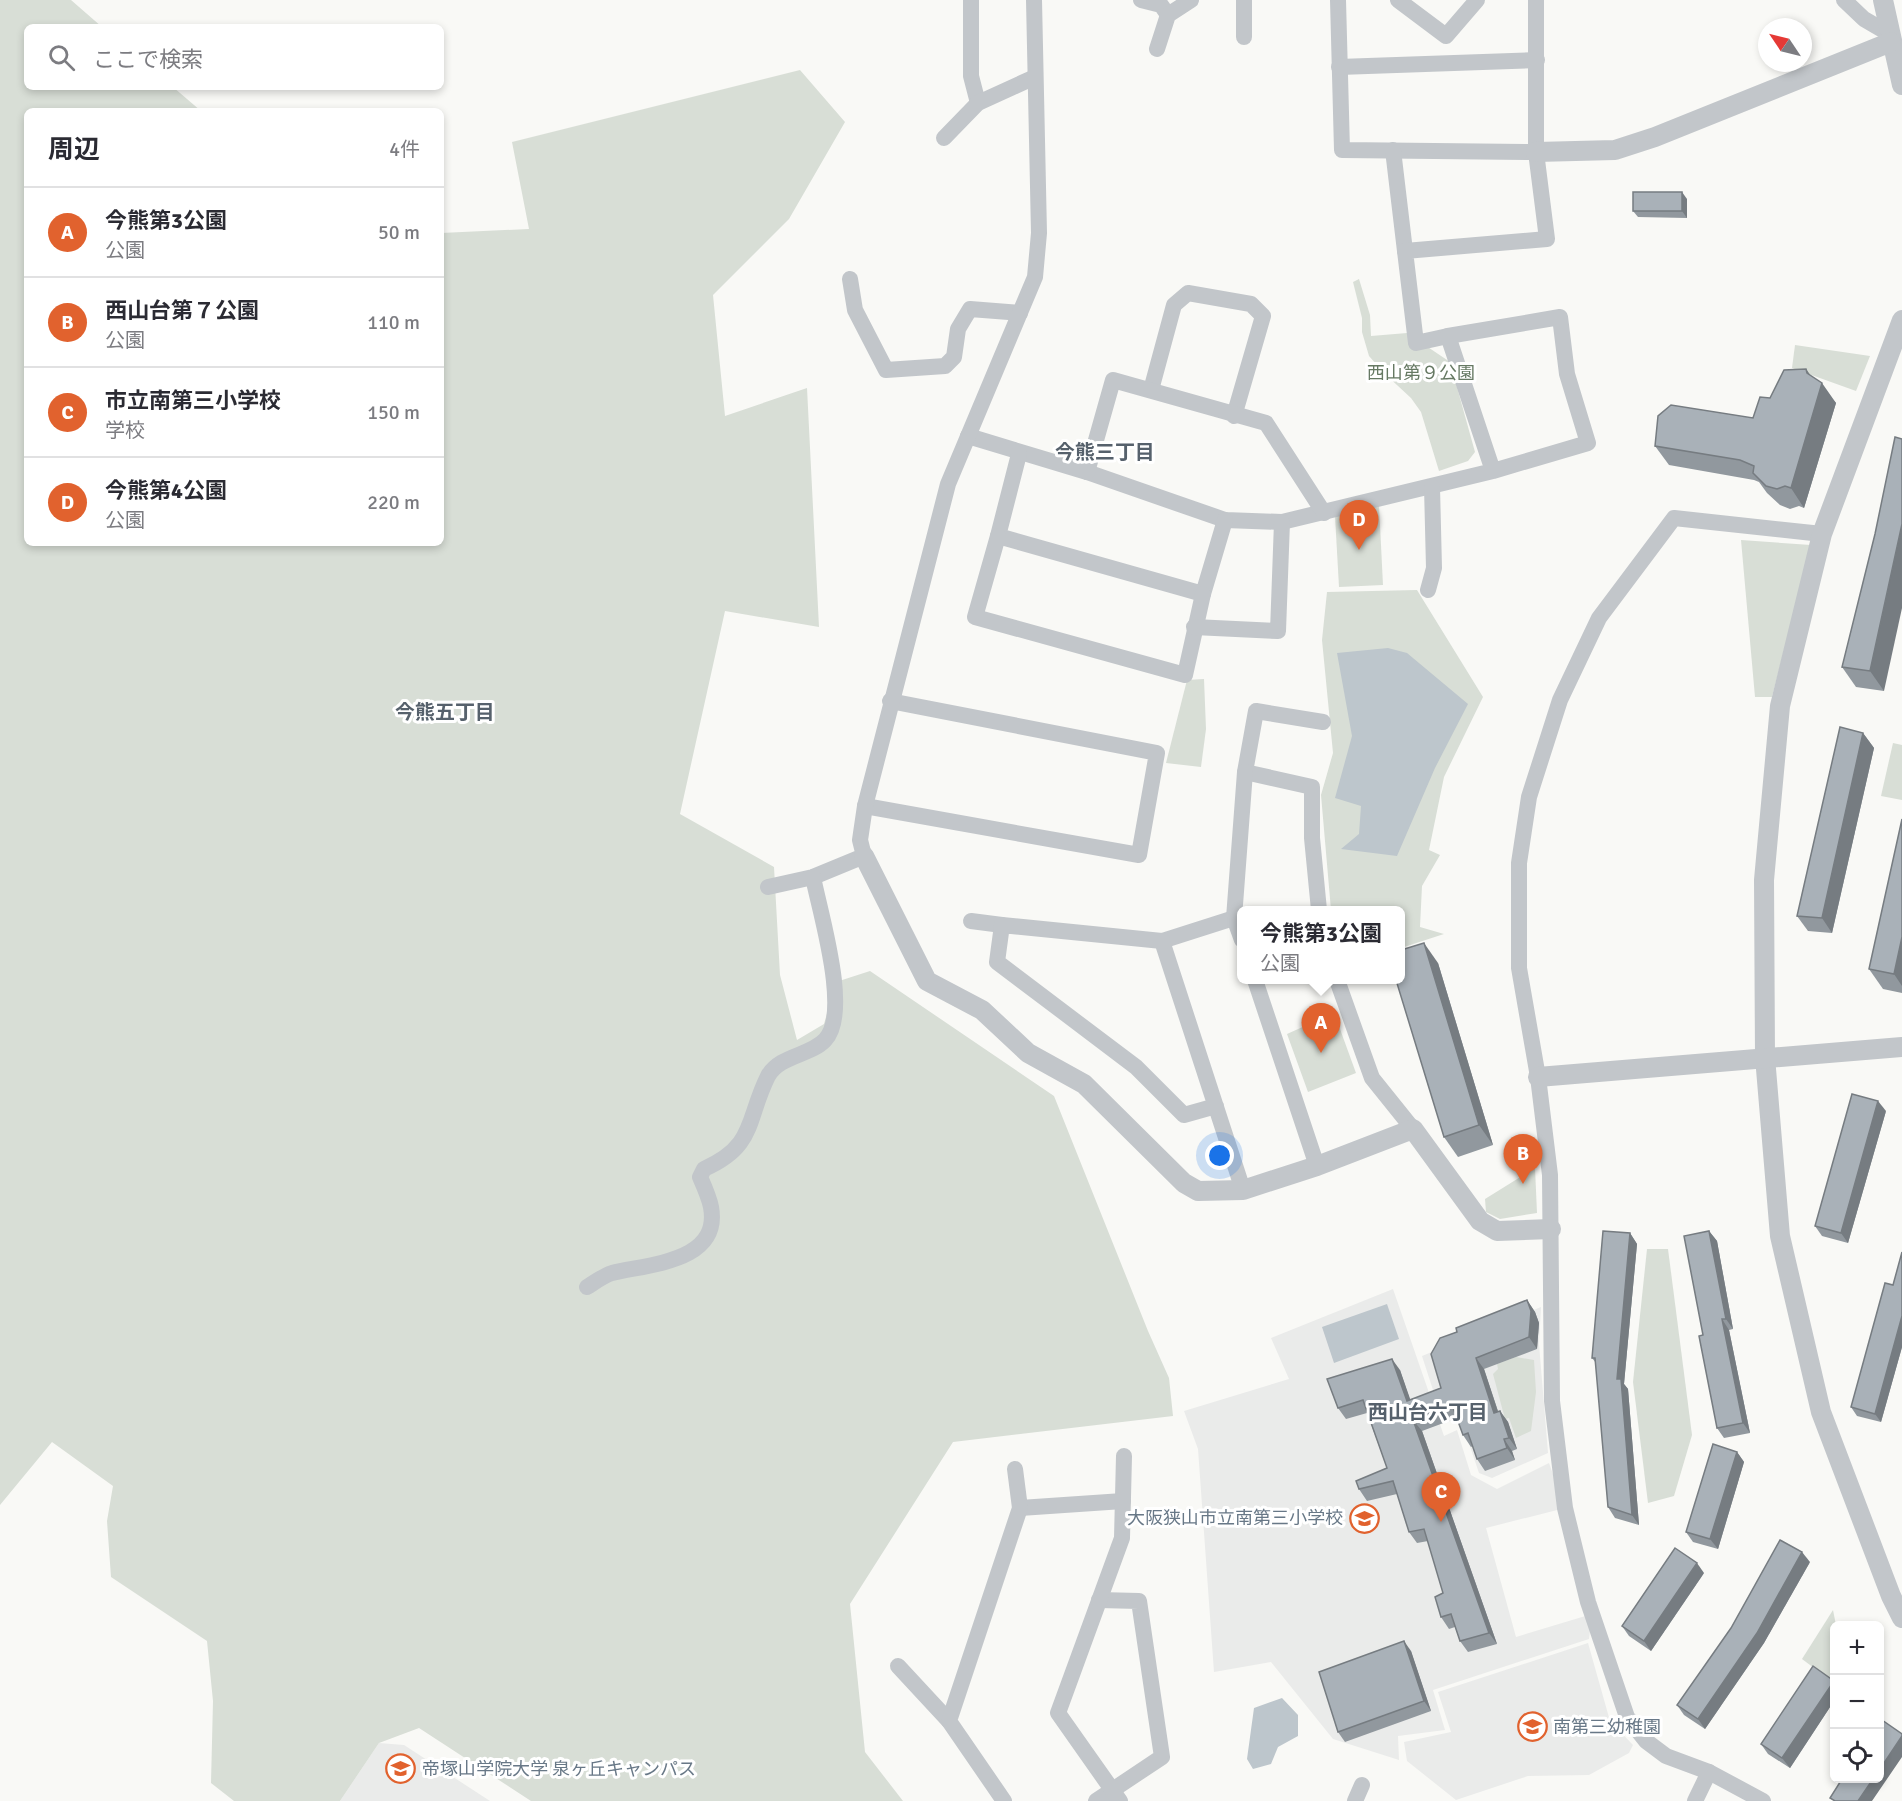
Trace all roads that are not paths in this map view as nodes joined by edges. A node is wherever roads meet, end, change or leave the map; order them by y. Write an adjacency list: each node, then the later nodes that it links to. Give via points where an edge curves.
1 (971, 0): 22 (street, via 971,76)
2 (1034, 0): 20 (street)
3 (1141, 0): 12 (street, via 1161,5)
4 (1191, 0): 12 (street)
5 (1244, 0): 14 (street)
6 (1338, 0): 19 (street)
7 (1398, 0): 13 (street)
8 (1478, 0): 13 (street)
9 (1536, 0): 17 (street)
10 (1844, 0): 15 (street)
11 (1883, 0): 15 (street)
12 (1168, 15): 16 (street)
13 (1446, 36): 18 (street)
14 (1244, 37)
15 (1894, 40): 21 (street); 25 (street, via 1645,141 1615,150)
16 (1157, 49)
17 (1537, 60): 18 (street); 25 (street)
18 (1446, 61): 19 (street)
19 (1340, 67): 24 (street, via 1342,150)
20 (1035, 77): 22 (street); 28 (street, via 1039,233 1035,277)
21 (1902, 85)
22 (978, 104): 23 (street)
23 (944, 138)
24 (1393, 150): 25 (street); 26 (street)
25 (1536, 152): 26 (street, via 1548,239)
26 (1405, 251): 30 (street, via 1416,343)
27 (850, 279): 28 (street, via 855,310 886,370 945,366 954,357 958,329 970,309)
28 (1020, 313): 33 (street)
29 (1902, 320): 41 (street)
30 (1448, 336): 35 (street); 35 (street, via 1560,317 1567,374 1588,442)
31 (1150, 390): 32 (street); 32 (street, via 1174,305 1188,293 1251,304 1263,316); 36 (street, via 1113,380)
32 (1234, 416): 38 (street, via 1266,423)
33 (968, 436): 34 (street); 46 (street, via 948,484)
34 (1019, 454): 36 (street); 42 (street)
35 (1493, 471): 37 (street)
36 (1087, 472): 39 (street)
37 (1432, 487): 38 (street); 43 (street, via 1434,568)
38 (1324, 513): 40 (street)
39 (1225, 520): 40 (street); 44 (street)
40 (1282, 522): 45 (street, via 1278,631)
41 (1822, 534): 62 (street, via 1780,706 1764,880); 63 (street, via 1674,518 1599,618 1560,700 1543,752 1529,798 1519,863 1519,968)
42 (998, 536): 44 (street); 45 (street, via 975,617 1185,675)
43 (1428, 590)
44 (1203, 594): 45 (street)
45 (1194, 627)
46 (890, 701): 49 (street); 49 (street, via 1157,753 1138,855)
47 (1323, 722): 48 (street, via 1256,711)
48 (1245, 772): 53 (street, via 1312,787); 54 (street)
49 (865, 806): 50 (street, via 860,840)
50 (864, 856): 51 (street); 67 (street, via 927,981 982,1010 1028,1053 1084,1084 1184,1184 1198,1191)
51 (813, 877): 52 (street); 69 (street, via 837,994 834,1027 824,1042 789,1058 770,1073 753,1121 737,1148 726,1159 704,1169 700,1177 712,1209 709,1230 694,1251 674,1260 609,1274)
52 (768, 887)
53 (1319, 906)
54 (1234, 918): 57 (street); 58 (street)
55 (971, 921): 56 (street)
56 (1002, 926): 58 (street); 64 (street, via 997,962 1136,1067 1184,1115)
57 (1237, 926)
58 (1162, 941): 64 (street)
59 (1256, 984): 66 (street)
60 (1338, 984): 65 (street, via 1372,1078)
61 (1902, 1047): 62 (street)
62 (1765, 1057): 63 (street); 75 (street, via 1780,1236 1819,1401)
63 (1538, 1077): 68 (street, via 1550,1175)
64 (1216, 1106): 67 (street)
65 (1413, 1129): 66 (street); 68 (street, via 1480,1221 1497,1231)
66 (1317, 1166): 67 (street)
67 (1243, 1190)
68 (1551, 1229): 78 (street, via 1552,1401 1565,1508 1588,1602 1627,1717 1666,1756)
69 (587, 1287)
70 (1124, 1456): 72 (street)
71 (1015, 1469): 73 (street)
72 (1123, 1501): 73 (street); 74 (street, via 1122,1538)
73 (1020, 1508): 77 (street)
74 (1099, 1600): 80 (street, via 1058,1713); 80 (street, via 1139,1601 1162,1757)
75 (1902, 1618)
76 (898, 1666): 77 (street)
77 (949, 1721): 81 (street)
78 (1709, 1772): 84 (street); 85 (street)
79 (1362, 1785): 83 (street)
80 (1116, 1796): 82 (street)
81 (1004, 1801)
82 (1096, 1801)
83 (1355, 1801)
84 (1695, 1801)
85 (1763, 1801)

